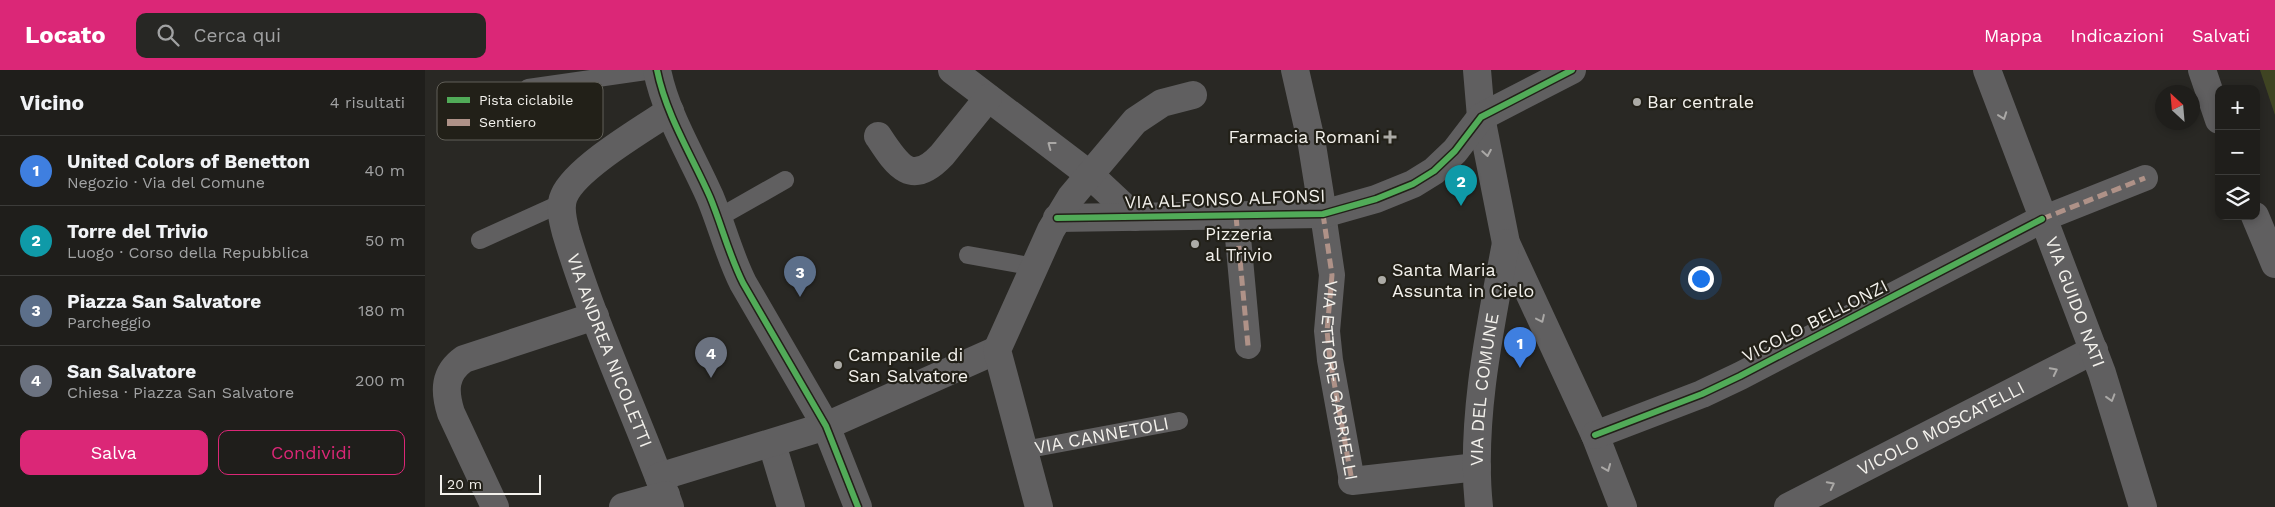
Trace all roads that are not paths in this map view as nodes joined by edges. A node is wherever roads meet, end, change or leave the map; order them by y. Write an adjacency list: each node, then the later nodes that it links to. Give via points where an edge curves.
1 (653, 70): 9 (lane)
2 (657, 70): 13 (street)
3 (952, 70): 11 (street)
4 (1295, 70): 20 (street)
5 (1477, 70): 14 (street)
6 (1572, 70): 14 (street)
7 (1987, 70): 25 (street, VIA GUIDO NATI, one-way to 25)
8 (2202, 70): 12 (street)
9 (570, 82)
10 (1193, 95): 16 (street, via 1162,103 1135,121)
11 (988, 98): 15 (street, via 938,159 921,171 913,172 902,167); 16 (street, one-way to 11)
12 (2215, 108)
13 (670, 111): 19 (street, via 587,169 568,190); 23 (street)
14 (1481, 116): 20 (street, VIA ALFONSO ALFONSI, via 1451,154 1426,177 1388,195); 28 (street, one-way to 28)
15 (878, 136)
16 (1090, 175): 22 (street); 24 (street)
17 (2145, 178): 25 (street)
18 (785, 180): 23 (lane)
19 (562, 203): 27 (lane); 32 (street, VIA ANDREA NICOLETTI, via 566,233)
20 (1323, 214): 21 (street, VIA ALFONSO ALFONSI); 42 (street, VIA ETTORE GABRIELLI, via 1333,275 1327,331 1330,360)
21 (1236, 216): 22 (street, VIA ALFONSO ALFONSI); 33 (street)
22 (1135, 217): 24 (street, VIA ALFONSO ALFONSI)
23 (718, 218): 37 (street, via 732,262)
24 (1057, 218): 31 (street)
25 (2042, 219): 35 (street, VIA GUIDO NATI); 38 (street, VICOLO BELLONZI, via 1747,373)
26 (2257, 220): 30 (street)
27 (480, 240)
28 (1506, 243): 38 (street, one-way to 38); 41 (street, VIA DEL COMUNE, via 1490,330)
29 (968, 255): 31 (lane)
30 (2275, 264)
31 (1035, 267): 34 (street)
32 (595, 316): 43 (street, VIA ANDREA NICOLETTI); 44 (street, via 464,359 447,378 451,413)
33 (1249, 346)
34 (997, 350): 37 (street); 40 (street, VIA CANNETOLI)
35 (2094, 350): 51 (street, VICOLO MOSCATELLI, one-way to 35); 52 (street, VIA GUIDO NATI, one-way to 52)
36 (1179, 421): 40 (lane, VIA CANNETOLI)
37 (826, 426): 39 (street); 47 (street)
38 (1595, 435): 50 (street, one-way to 50)
39 (773, 444): 43 (street); 46 (street)
40 (1024, 450): 48 (street, VIA CANNETOLI)
41 (1477, 467): 42 (street, VIA ETTORE GABRIELLI); 49 (street, VIA DEL COMUNE)
42 (1352, 481)
43 (665, 493): 45 (street)
44 (495, 507)
45 (623, 507)
46 (791, 507)
47 (858, 507)
48 (1039, 507)
49 (1479, 507)
50 (1623, 507)
51 (1788, 507)
52 (2143, 507)

